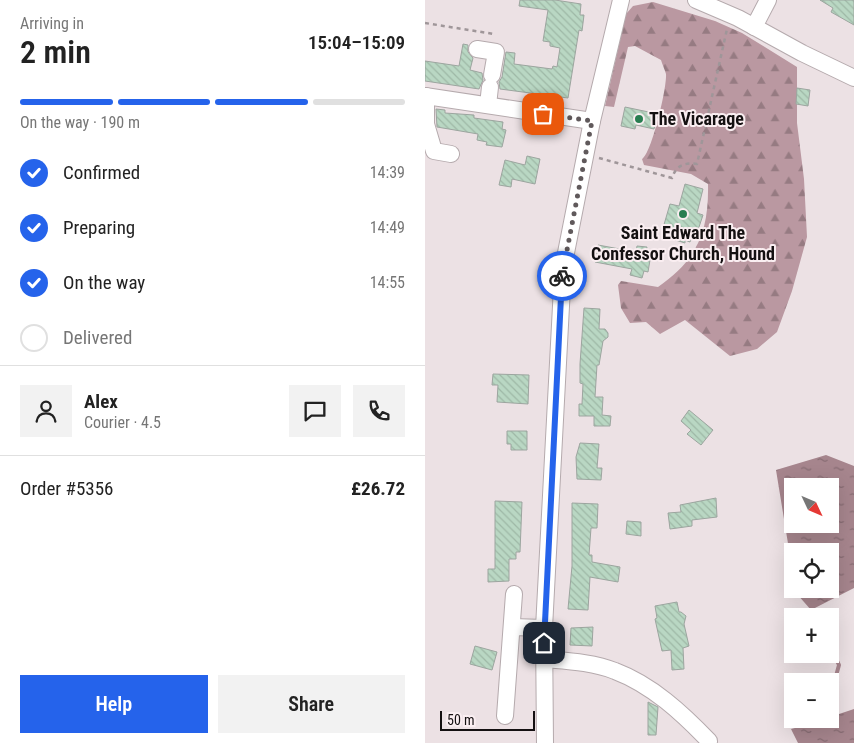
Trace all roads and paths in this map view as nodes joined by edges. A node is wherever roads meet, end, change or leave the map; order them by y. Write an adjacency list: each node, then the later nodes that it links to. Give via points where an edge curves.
1 (621, 0): 12 (street)
2 (768, 0): 6 (street)
3 (705, 2): 4 (street)
4 (730, 15): 6 (street); 14 (path, via 697,164 680,166 672,178)
5 (425, 24): 7 (path)
6 (754, 27): 9 (street)
7 (494, 34)
8 (477, 48): 11 (street, via 496,52)
9 (854, 78)
10 (425, 96): 11 (street); 13 (street, via 426,124 434,151)
11 (487, 105): 12 (street)
12 (592, 121): 14 (street)
13 (451, 154)
14 (585, 154): 17 (street, via 563,268)
15 (514, 594): 16 (street)
16 (511, 627): 17 (street); 19 (street)
17 (544, 628): 18 (street)
18 (543, 659): 20 (street, via 615,670 663,698); 21 (street)
19 (505, 716)
20 (709, 741)
21 (545, 743)

